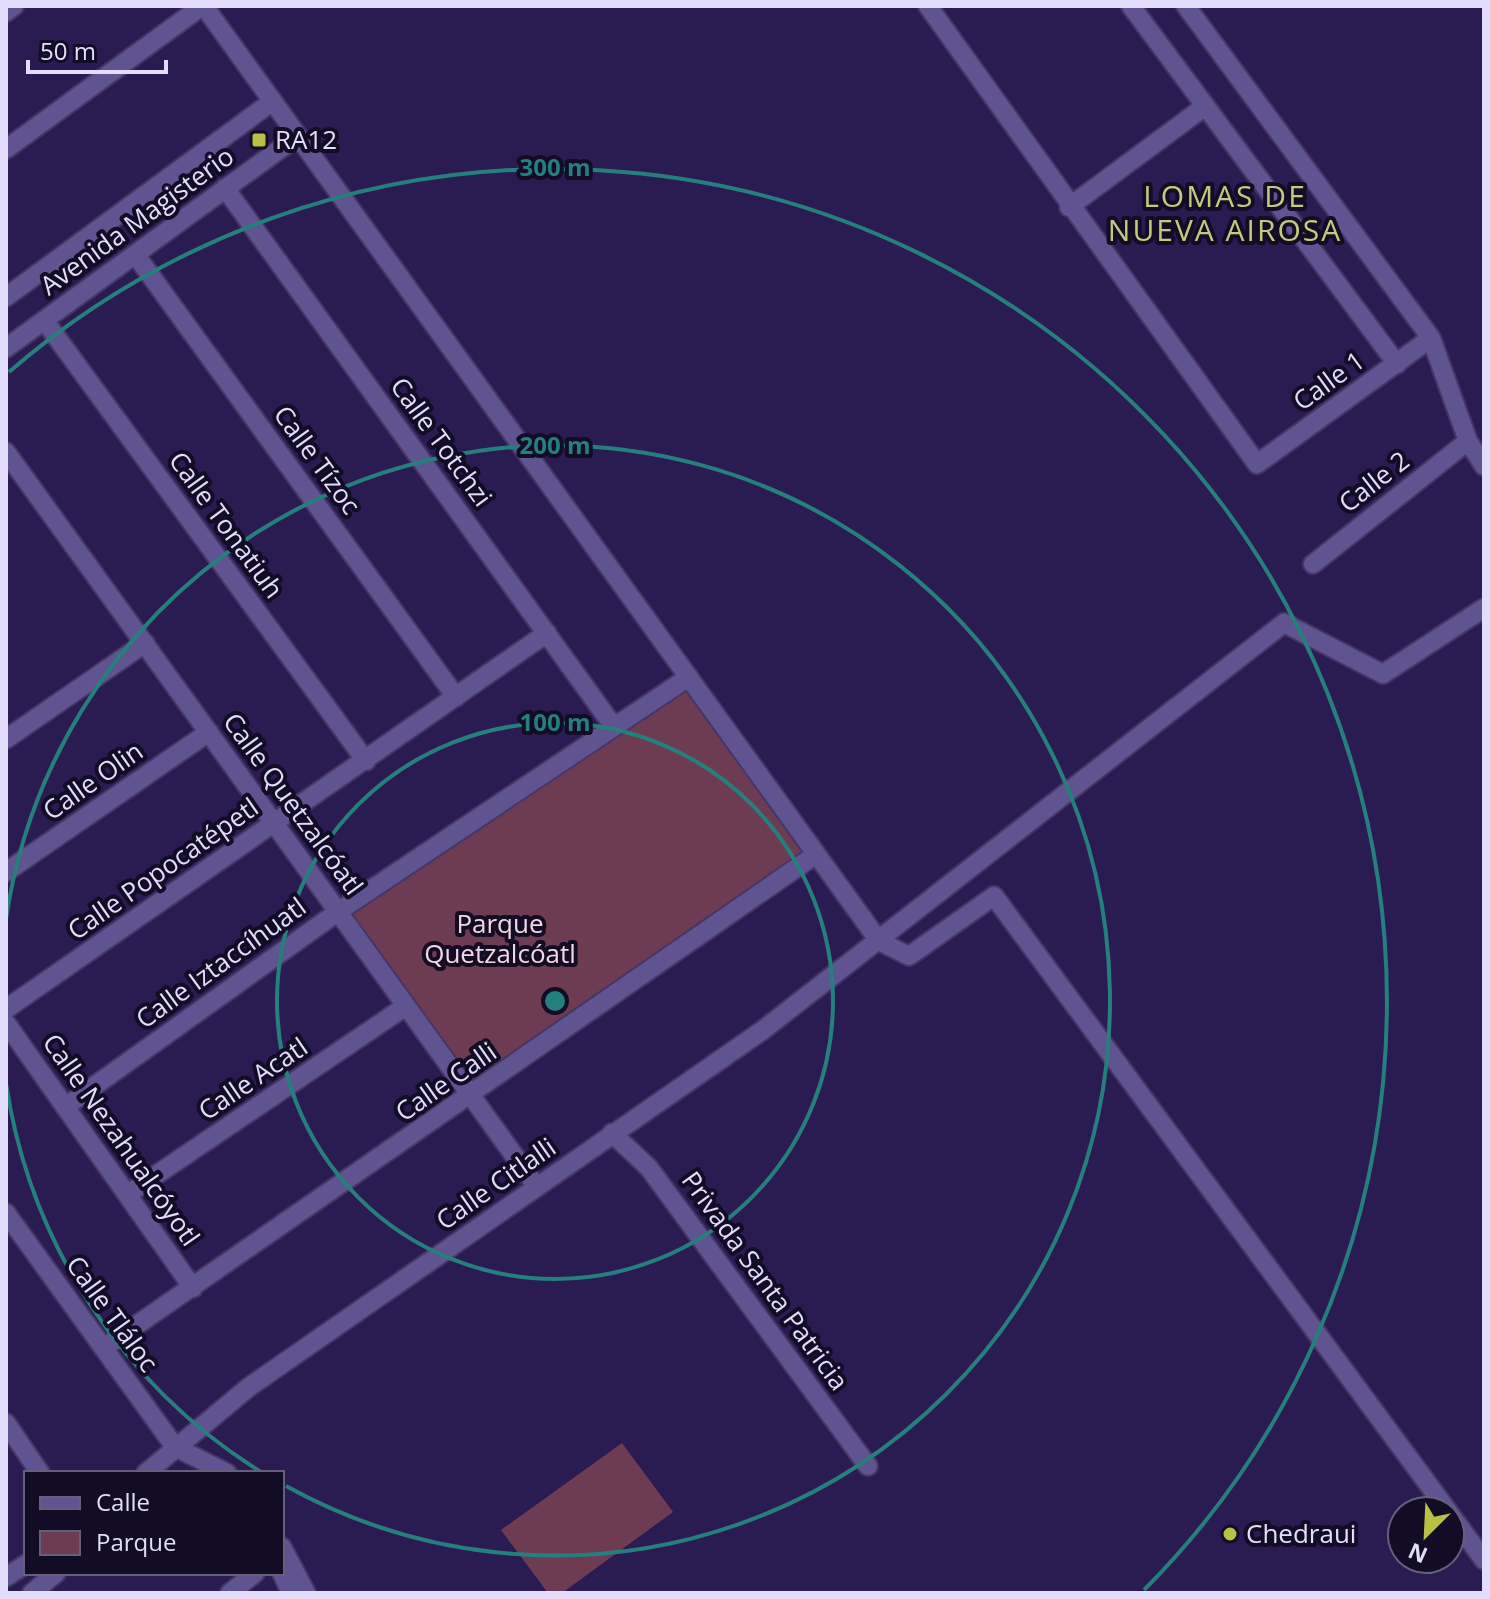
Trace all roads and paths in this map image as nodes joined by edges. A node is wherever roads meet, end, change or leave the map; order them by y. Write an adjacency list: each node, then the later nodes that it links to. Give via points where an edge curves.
1 (14, 6): 6 (street)
2 (203, 6): 7 (street); 10 (street)
3 (928, 6): 12 (street)
4 (1131, 6): 8 (street)
5 (1186, 6): 16 (street)
6 (6, 12)
7 (273, 101): 9 (street); 14 (street, Avenida Magisterio)
8 (1204, 107): 12 (street); 18 (street)
9 (298, 136): 11 (street, Avenida Magisterio); 26 (street)
10 (6, 149)
11 (225, 188): 13 (street, Avenida Magisterio); 24 (street, Calle Totchzi)
12 (1069, 207): 18 (street, Calle 1, via 1257,464)
13 (135, 254): 15 (street, Avenida Magisterio); 27 (street, Calle Tízoc)
14 (6, 297)
15 (44, 320): 17 (street, Avenida Magisterio); 31 (street, Calle Tonatiuh)
16 (1431, 338): 18 (street, Calle 1); 19 (street)
17 (6, 348)
18 (1397, 364)
19 (1468, 441): 21 (street); 22 (street, Calle 2)
20 (6, 452): 25 (street, Calle Quetzalcóatl)
21 (1484, 466)
22 (1313, 564)
23 (1484, 608): 36 (street, Calle Citlalli, via 1383,674 1284,623)
24 (547, 633): 27 (street, Calle Popocatépetl); 28 (street, Calle Totchzi)
25 (145, 643): 29 (street, Calle Quetzalcóatl); 30 (street)
26 (689, 677): 28 (street, Calle Iztaccíhuatl); 33 (street)
27 (456, 697): 31 (street, Calle Popocatépetl)
28 (614, 727): 35 (street, Calle Iztaccíhuatl)
29 (209, 732): 32 (street, Calle Quetzalcóatl); 34 (street, Calle Olin)
30 (6, 739)
31 (366, 761): 32 (street, Calle Popocatépetl)
32 (275, 823): 35 (street, Calle Quetzalcóatl); 38 (street, Calle Popocatépetl)
33 (815, 855): 36 (street); 40 (street, Calle Calli)
34 (6, 872)
35 (339, 911): 37 (street, Calle Quetzalcóatl); 41 (street, Calle Iztaccíhuatl)
36 (879, 941): 42 (street, Calle Citlalli, via 763,1030); 54 (street, via 909,956 994,896)
37 (406, 1006): 40 (street, Calle Quetzalcóatl); 44 (street, Calle Acatl)
38 (6, 1009)
39 (6, 1023): 41 (street, Calle Nezahualcóyotl)
40 (472, 1096): 43 (street, Calle Quetzalcóatl); 46 (street, Calle Calli)
41 (65, 1107): 44 (street, Calle Nezahualcóyotl)
42 (612, 1133): 43 (street, Calle Citlalli); 50 (street, Privada Santa Patricia, via 649,1168)
43 (537, 1187): 49 (street, Calle Citlalli, via 249,1387)
44 (128, 1194): 46 (street, Calle Nezahualcóyotl)
45 (6, 1213): 47 (street, Calle Tláloc)
46 (193, 1288): 47 (street, Calle Calli)
47 (105, 1347): 49 (street, Calle Tláloc)
48 (6, 1423): 51 (street)
49 (175, 1447): 52 (street, Calle Citlalli); 53 (street)
50 (868, 1466)
51 (39, 1471)
52 (148, 1471)
53 (223, 1471)
54 (1436, 1495)
55 (1466, 1536): 57 (street)
56 (284, 1552): 64 (street)
57 (1484, 1560)
58 (24, 1565): 61 (street)
59 (54, 1575): 62 (street)
60 (252, 1575): 63 (street)
61 (6, 1577)
62 (32, 1593)
63 (230, 1593)
64 (306, 1593)

